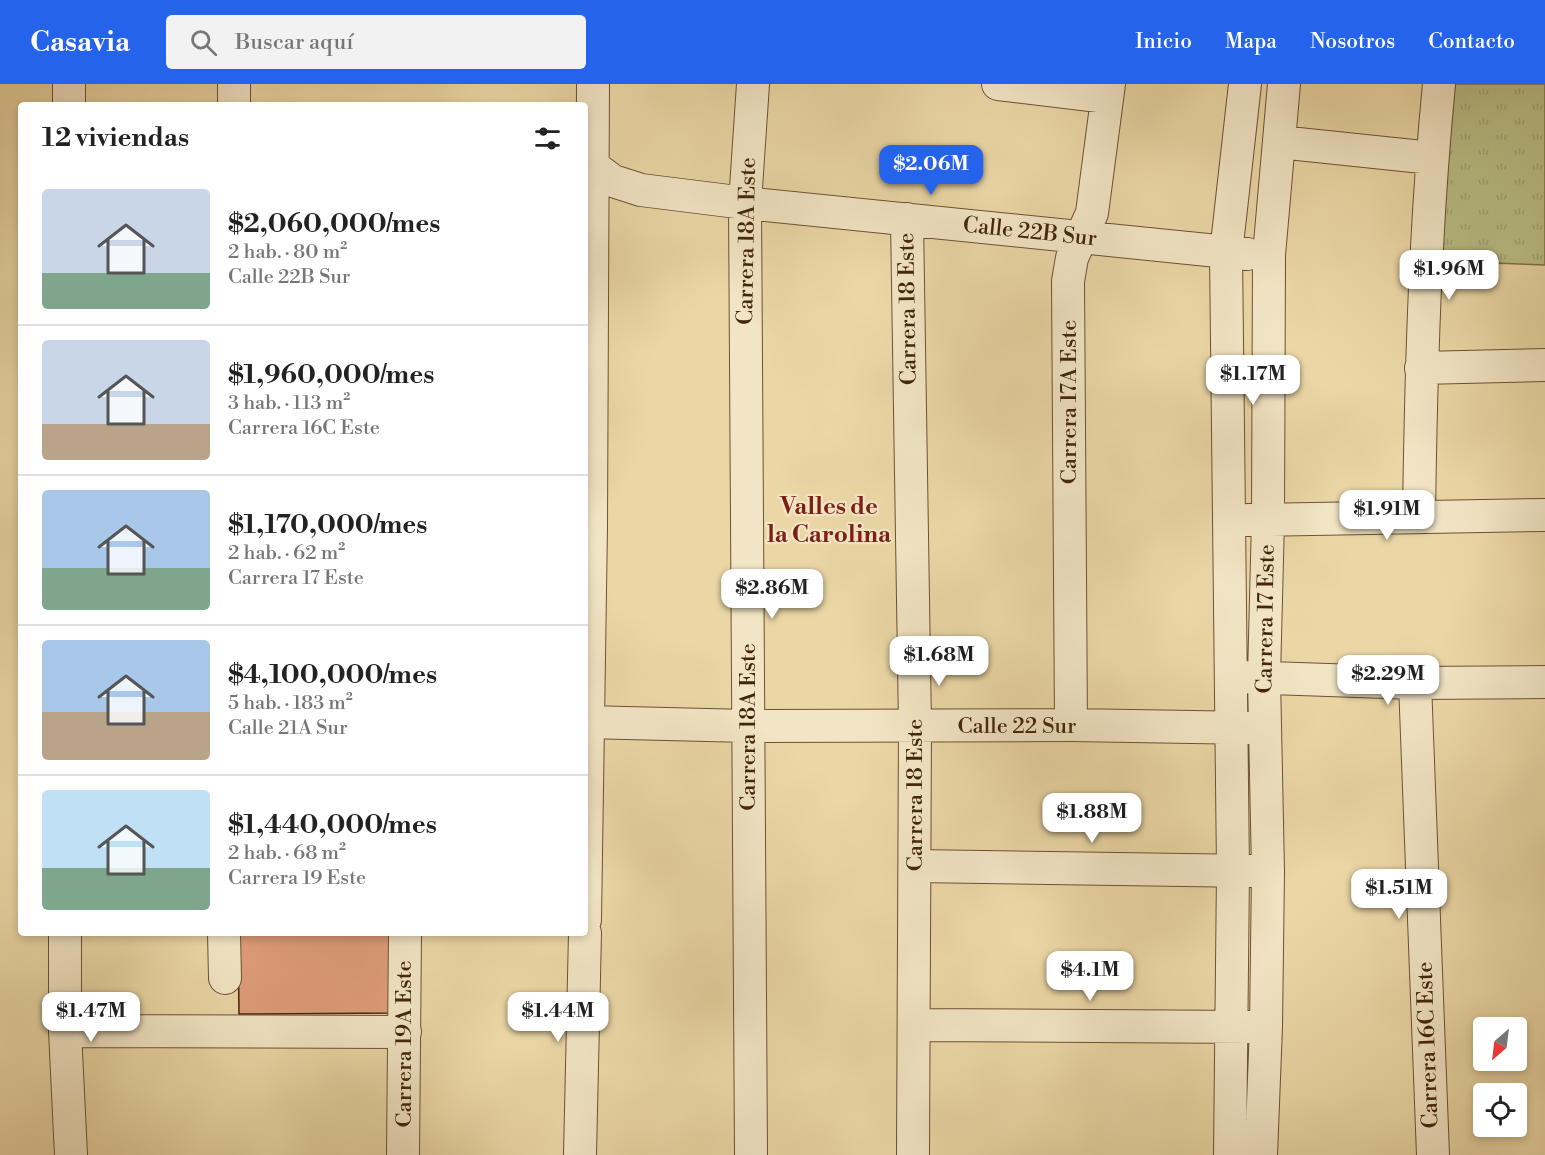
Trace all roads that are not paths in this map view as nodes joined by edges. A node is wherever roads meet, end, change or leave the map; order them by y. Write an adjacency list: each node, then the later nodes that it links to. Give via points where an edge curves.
1 (69, 84): 10 (street)
2 (234, 84): 11 (street)
3 (593, 84): 14 (street)
4 (753, 84): 15 (street, Carrera 18A Este)
5 (998, 84): 9 (street)
6 (1245, 84): 18 (street, Carrera 17 Este)
7 (1284, 84): 12 (street, Carrera 17 Este)
8 (1439, 84): 13 (street)
9 (1108, 91): 17 (street, Carrera 17A Este, via 1092,213)
10 (69, 102)
11 (234, 102)
12 (1279, 142): 13 (street); 19 (street, Carrera 17 Este)
13 (1432, 158): 21 (street)
14 (588, 162): 15 (street, Calle 22B Sur, via 614,181 641,190); 26 (street)
15 (745, 203): 16 (street, Calle 22B Sur); 33 (street, Carrera 18A Este)
16 (907, 219): 17 (street, Calle 22B Sur); 34 (street, Carrera 18 Este)
17 (1082, 237): 18 (street, Calle 22B Sur); 32 (street, Carrera 17A Este, via 1072,258 1068,280)
18 (1226, 253): 19 (street, Calle 22B Sur); 24 (street, Carrera 17 Este)
19 (1269, 255): 25 (street, Carrera 17 Este)
20 (1545, 365): 21 (street)
21 (1421, 368): 23 (street)
22 (1545, 515): 23 (street)
23 (1419, 516): 25 (street)
24 (1229, 520): 25 (street); 27 (street, Carrera 17 Este)
25 (1268, 520): 28 (street, Carrera 17 Este)
26 (588, 524)
27 (1231, 677): 28 (street); 35 (street, Carrera 17 Este)
28 (1264, 677): 29 (street); 36 (street, Carrera 17 Este)
29 (1415, 682): 30 (street); 57 (street, Carrera 16C Este)
30 (1545, 682)
31 (588, 722): 33 (street, Calle 22 Sur)
32 (1071, 725): 34 (street, Calle 22 Sur); 35 (street, Calle 22 Sur)
33 (748, 726): 34 (street, Calle 22 Sur); 53 (street, Carrera 18A Este)
34 (915, 726): 37 (street, Carrera 18 Este)
35 (1232, 727): 36 (street, Calle 22 Sur); 38 (street, Carrera 17 Este)
36 (1266, 729): 39 (street, Carrera 17 Este)
37 (915, 866): 38 (street); 45 (street, Carrera 18 Este)
38 (1233, 871): 39 (street); 47 (street, Carrera 17 Este)
39 (1268, 872): 46 (street, Carrera 17 Este)
40 (65, 936): 48 (street)
41 (224, 936): 44 (street)
42 (405, 936): 49 (street, Carrera 19A Este)
43 (585, 936): 52 (street)
44 (225, 978)
45 (914, 1024): 47 (street); 54 (street, Carrera 18 Este)
46 (1266, 1027): 47 (street); 56 (street, Carrera 17 Este)
47 (1231, 1028): 55 (street, Carrera 17 Este)
48 (65, 1031): 49 (street); 50 (street)
49 (405, 1032): 51 (street, Carrera 19A Este)
50 (71, 1155)
51 (404, 1155)
52 (580, 1155)
53 (751, 1155)
54 (913, 1155)
55 (1230, 1155)
56 (1261, 1155)
57 (1432, 1155)

